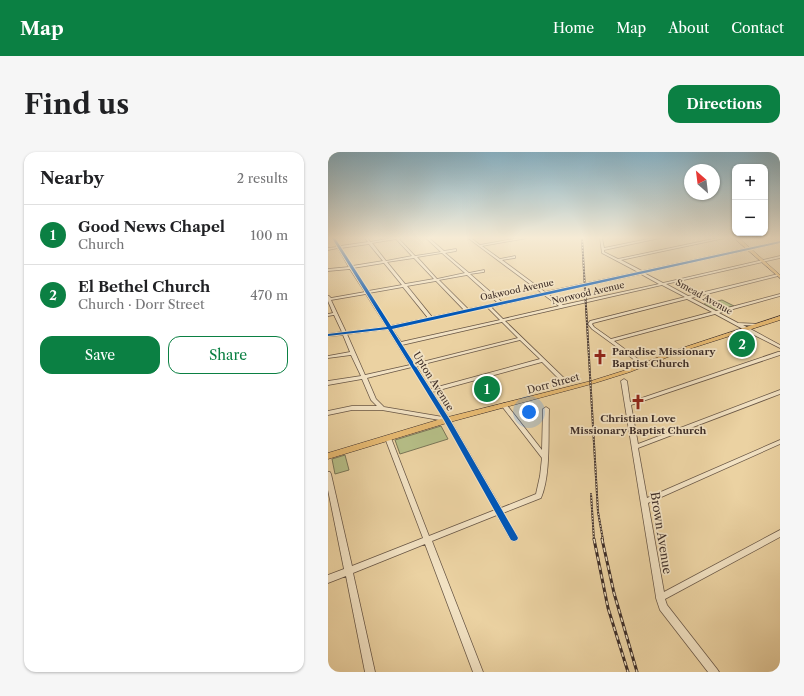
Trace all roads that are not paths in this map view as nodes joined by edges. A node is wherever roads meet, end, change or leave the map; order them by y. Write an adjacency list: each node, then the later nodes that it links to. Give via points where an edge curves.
1 (347, 262): 11 (street, Upton Avenue)
2 (383, 262): 11 (street)
3 (385, 262): 19 (street)
4 (420, 262): 17 (street)
5 (455, 262): 15 (street)
6 (502, 262): 21 (street)
7 (622, 262): 14 (street, Smead Avenue)
8 (684, 262): 14 (street, Oakwood Avenue)
9 (756, 262): 18 (street, Norwood Avenue)
10 (764, 262): 16 (main road)
11 (350, 268): 12 (street); 20 (street, Upton Avenue)
12 (328, 271)
13 (483, 271): 15 (street)
14 (641, 272): 18 (street, Smead Avenue); 21 (street, Oakwood Avenue)
15 (468, 274): 17 (street); 25 (street)
16 (779, 275): 23 (street)
17 (437, 280): 19 (street); 28 (street)
18 (662, 284): 23 (street, Smead Avenue); 27 (street, Norwood Avenue)
19 (405, 286): 20 (street); 33 (street)
20 (368, 294): 24 (street); 37 (street, Upton Avenue)
21 (545, 294): 25 (street, Oakwood Avenue); 27 (street)
22 (780, 295): 29 (street)
23 (687, 297): 29 (street, Smead Avenue); 44 (street, via 594,320 591,323 592,327)
24 (328, 299): 30 (street)
25 (501, 303): 26 (street, Oakwood Avenue)
26 (488, 306): 28 (street, Oakwood Avenue); 34 (street)
27 (563, 307): 34 (street, Norwood Avenue)
28 (467, 311): 33 (street, Oakwood Avenue)
29 (716, 313): 35 (street, Smead Avenue); 44 (street)
30 (336, 314): 31 (street); 39 (street)
31 (328, 315)
32 (780, 318): 36 (main road, Dorr Street)
33 (431, 319): 37 (street, Oakwood Avenue)
34 (503, 321): 43 (street); 45 (street, Norwood Avenue)
35 (733, 322): 36 (street); 38 (street, Smead Avenue)
36 (761, 325): 38 (main road, Dorr Street)
37 (389, 328): 39 (street, Oakwood Avenue); 45 (street, Upton Avenue)
38 (746, 330): 40 (main road, Dorr Street); 42 (street, Smead Avenue); 46 (street, Smead Avenue)
39 (344, 333): 41 (street, Oakwood Avenue); 47 (street)
40 (734, 333): 42 (street); 60 (main road, Dorr Street, via 593,382)
41 (328, 335)
42 (754, 336): 46 (street, Smead Avenue)
43 (521, 338): 50 (street); 52 (street)
44 (610, 342): 51 (street)
45 (400, 344): 52 (street, Upton Avenue)
46 (780, 348)
47 (353, 353): 49 (street); 53 (street)
48 (780, 353): 59 (street)
49 (328, 357)
50 (543, 360): 54 (street); 57 (street)
51 (636, 360)
52 (412, 365): 53 (street); 57 (street, Upton Avenue)
53 (364, 377): 56 (street); 61 (street, via 374,400)
54 (562, 379)
55 (624, 381): 59 (street, Brown Avenue)
56 (328, 383)
57 (429, 391): 64 (street, Upton Avenue)
58 (780, 392): 67 (street)
59 (628, 404): 67 (street, Brown Avenue)
60 (504, 405): 64 (main road, Dorr Street); 69 (street)
61 (382, 408): 63 (street, via 352,408); 64 (street)
62 (546, 409): 69 (street)
63 (328, 413)
64 (447, 420): 65 (main road, Dorr Street); 72 (street, Upton Avenue)
65 (388, 438): 68 (main road, Dorr Street); 75 (street)
66 (780, 442): 71 (street)
67 (635, 447): 71 (street, Brown Avenue)
68 (328, 456)
69 (544, 458): 72 (street, via 539,496)
70 (328, 474): 76 (street)
71 (644, 502): 78 (street, Brown Avenue)
72 (499, 512): 74 (street, Upton Avenue); 75 (street)
73 (780, 533): 78 (street)
74 (514, 538)
75 (427, 540): 76 (street); 80 (street)
76 (349, 571): 77 (street); 79 (street)
77 (328, 579)
78 (660, 598): 81 (street, Brown Avenue, via 664,607)
79 (370, 672)
80 (478, 672)
81 (714, 672)

